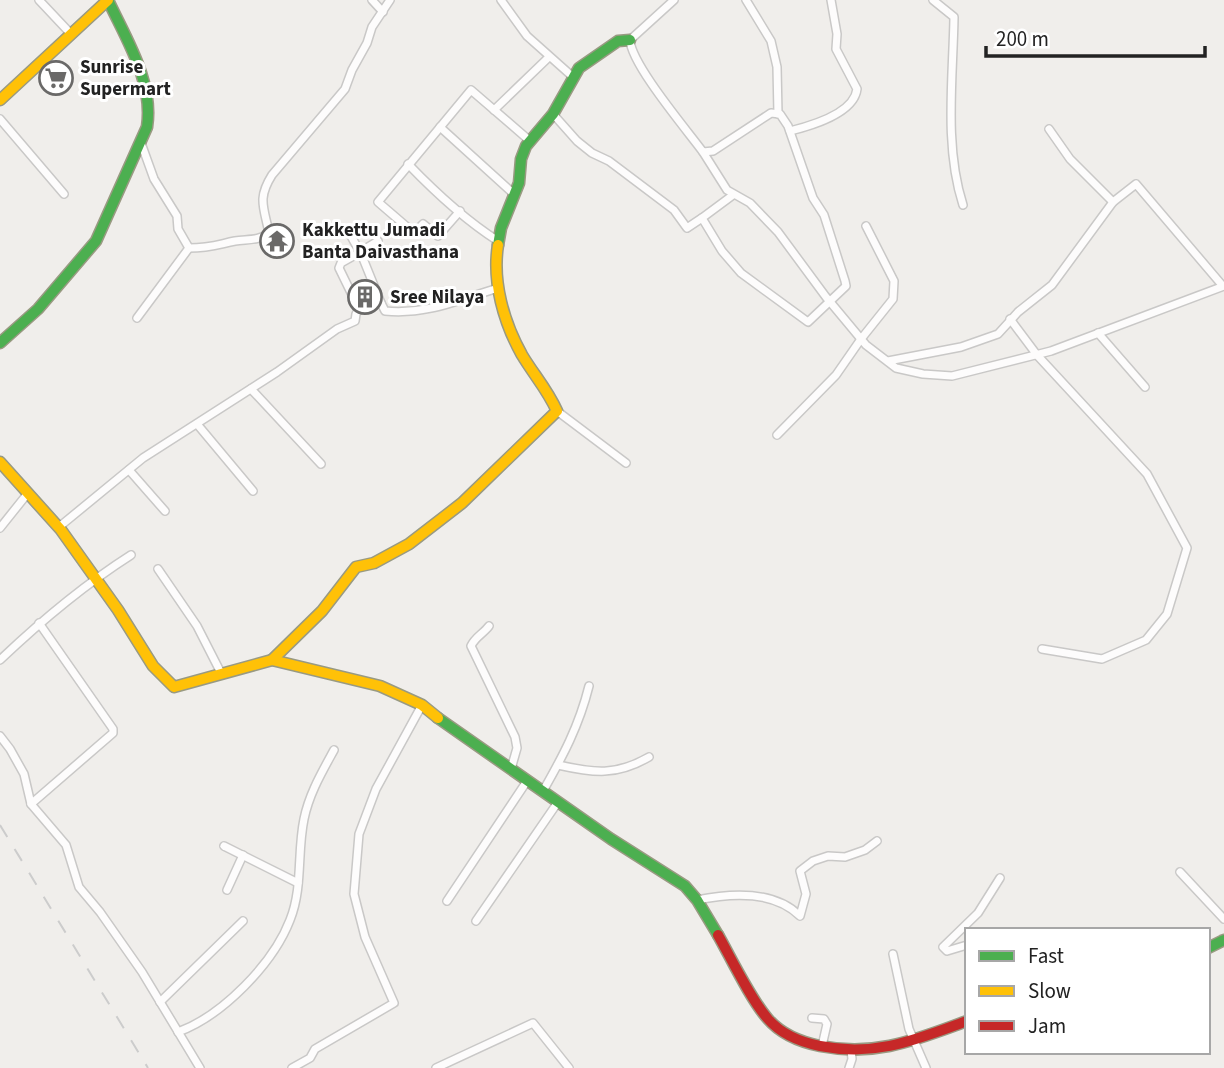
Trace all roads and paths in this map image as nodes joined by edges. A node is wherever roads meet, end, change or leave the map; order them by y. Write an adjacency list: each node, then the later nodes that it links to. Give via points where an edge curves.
1 (39, 0): 11 (street)
2 (108, 0): 11 (main road); 24 (main road, via 138,64 150,107)
3 (372, 0): 10 (street)
4 (390, 0): 10 (street)
5 (501, 0): 13 (street)
6 (746, 0): 18 (street, via 771,41)
7 (831, 0): 22 (street, via 836,49 856,95 817,125)
8 (933, 0): 31 (street, via 954,17 953,153)
9 (669, 1): 12 (street)
10 (383, 12): 38 (street, via 345,89 263,189 269,233 210,248)
11 (71, 34): 15 (main road)
12 (630, 40): 14 (main road, via 618,41 587,61); 25 (street, via 639,66)
13 (549, 57): 14 (street); 16 (street)
14 (573, 77): 17 (main road)
15 (0, 100)
16 (494, 110): 20 (street, via 471,90); 23 (street)
17 (553, 114): 23 (main road); 33 (street, via 585,147 674,210 687,228)
18 (778, 114): 22 (street); 25 (street, via 771,113 713,151)
19 (0, 119): 27 (street)
20 (440, 127): 26 (street); 28 (street)
21 (1049, 129): 30 (street, via 1070,159)
22 (789, 131): 43 (street, via 845,281 846,286)
23 (530, 141): 28 (main road, via 521,159)
24 (141, 143): 38 (street); 48 (main road, via 96,241 38,309)
25 (703, 152): 29 (street)
26 (408, 164): 32 (street); 32 (street, via 378,202 394,218 414,233 423,224 438,236)
27 (64, 194)
28 (516, 195): 37 (main road)
29 (733, 195): 33 (street); 43 (street, via 750,202 778,232)
30 (1113, 202): 40 (street, via 1136,184); 46 (street, via 1052,285)
31 (963, 205)
32 (460, 211): 37 (street)
33 (702, 218): 43 (street, via 741,273 808,322)
34 (866, 226): 49 (street, via 894,281 893,299)
35 (347, 229): 39 (street)
36 (378, 241): 39 (street)
37 (498, 241): 41 (main road)
38 (189, 248): 45 (street)
39 (360, 253): 42 (street); 44 (street, via 339,268)
40 (1223, 285): 47 (street)
41 (498, 288): 42 (street, via 407,313 385,311); 54 (main road, via 509,328)
42 (381, 303): 44 (street)
43 (830, 303): 49 (street)
44 (359, 309): 53 (street, via 355,321)
45 (137, 318)
46 (1010, 319): 50 (street); 51 (street, via 998,334 961,347)
47 (1098, 333): 50 (street); 52 (street)
48 (2, 339)
49 (861, 339): 51 (street); 56 (street, via 836,375)
50 (1037, 355): 51 (street, via 952,376 896,368); 71 (street, via 1147,474 1187,548 1167,614 1146,640 1102,659)
51 (888, 361)
52 (1145, 387)
53 (251, 388): 55 (street); 59 (street)
54 (557, 411): 58 (street); 73 (main road, via 484,483 409,544 356,567 322,611)
55 (197, 424): 60 (street); 61 (street)
56 (777, 435)
57 (0, 462): 62 (main road, via 11,479)
58 (626, 463)
59 (321, 464)
60 (129, 470): 63 (street); 64 (street)
61 (253, 491)
62 (28, 492): 64 (main road); 65 (street)
63 (165, 511)
64 (59, 527): 68 (main road)
65 (0, 528)
66 (131, 555): 68 (street)
67 (158, 569): 74 (street, via 197,626)
68 (96, 577): 69 (street); 74 (main road, via 166,681 183,686)
69 (39, 623): 72 (street); 85 (street, via 113,733)
70 (489, 626): 81 (street, via 471,646 515,737)
71 (1042, 649)
72 (0, 660)
73 (272, 660): 74 (main road); 76 (main road, via 380,686)
74 (221, 673)
75 (589, 686): 80 (street, via 581,718)
76 (422, 705): 81 (main road); 108 (street, via 376,789 359,834 354,894 365,937 394,1003 314,1049 310,1058)
77 (0, 736): 85 (street, via 24,774)
78 (334, 750): 91 (street, via 304,817)
79 (649, 757): 80 (street, via 612,772)
80 (558, 765): 83 (street)
81 (511, 769): 82 (main road)
82 (527, 781): 83 (main road); 94 (street)
83 (543, 792): 84 (main road)
84 (558, 802): 93 (main road, via 685,886); 97 (street)
85 (30, 804): 100 (street, via 66,845 79,887)
86 (877, 841): 93 (street, via 865,850 845,857 828,856 800,871 806,894 800,916 789,905 742,893)
87 (225, 846): 88 (street)
88 (243, 855): 91 (street); 92 (street)
89 (1180, 872): 95 (street)
90 (1000, 878): 98 (street, via 978,913 943,947 951,951)
91 (298, 883): 103 (street, via 290,920 251,981 218,1009)
92 (227, 890)
93 (697, 900): 105 (main road, via 775,1028)
94 (447, 901)
95 (1224, 919)
96 (243, 921): 100 (street)
97 (476, 921)
98 (965, 946)
99 (893, 954): 104 (street)
100 (160, 1002): 103 (street)
101 (813, 1018): 105 (street, via 827,1024)
102 (965, 1022): 104 (main road)
103 (178, 1032): 107 (street)
104 (914, 1040): 106 (main road); 112 (street)
105 (822, 1046): 106 (main road)
106 (851, 1050): 111 (street)
107 (200, 1068)
108 (292, 1068)
109 (436, 1068): 110 (street, via 533,1023)
110 (569, 1068)
111 (849, 1068)
112 (926, 1068)

